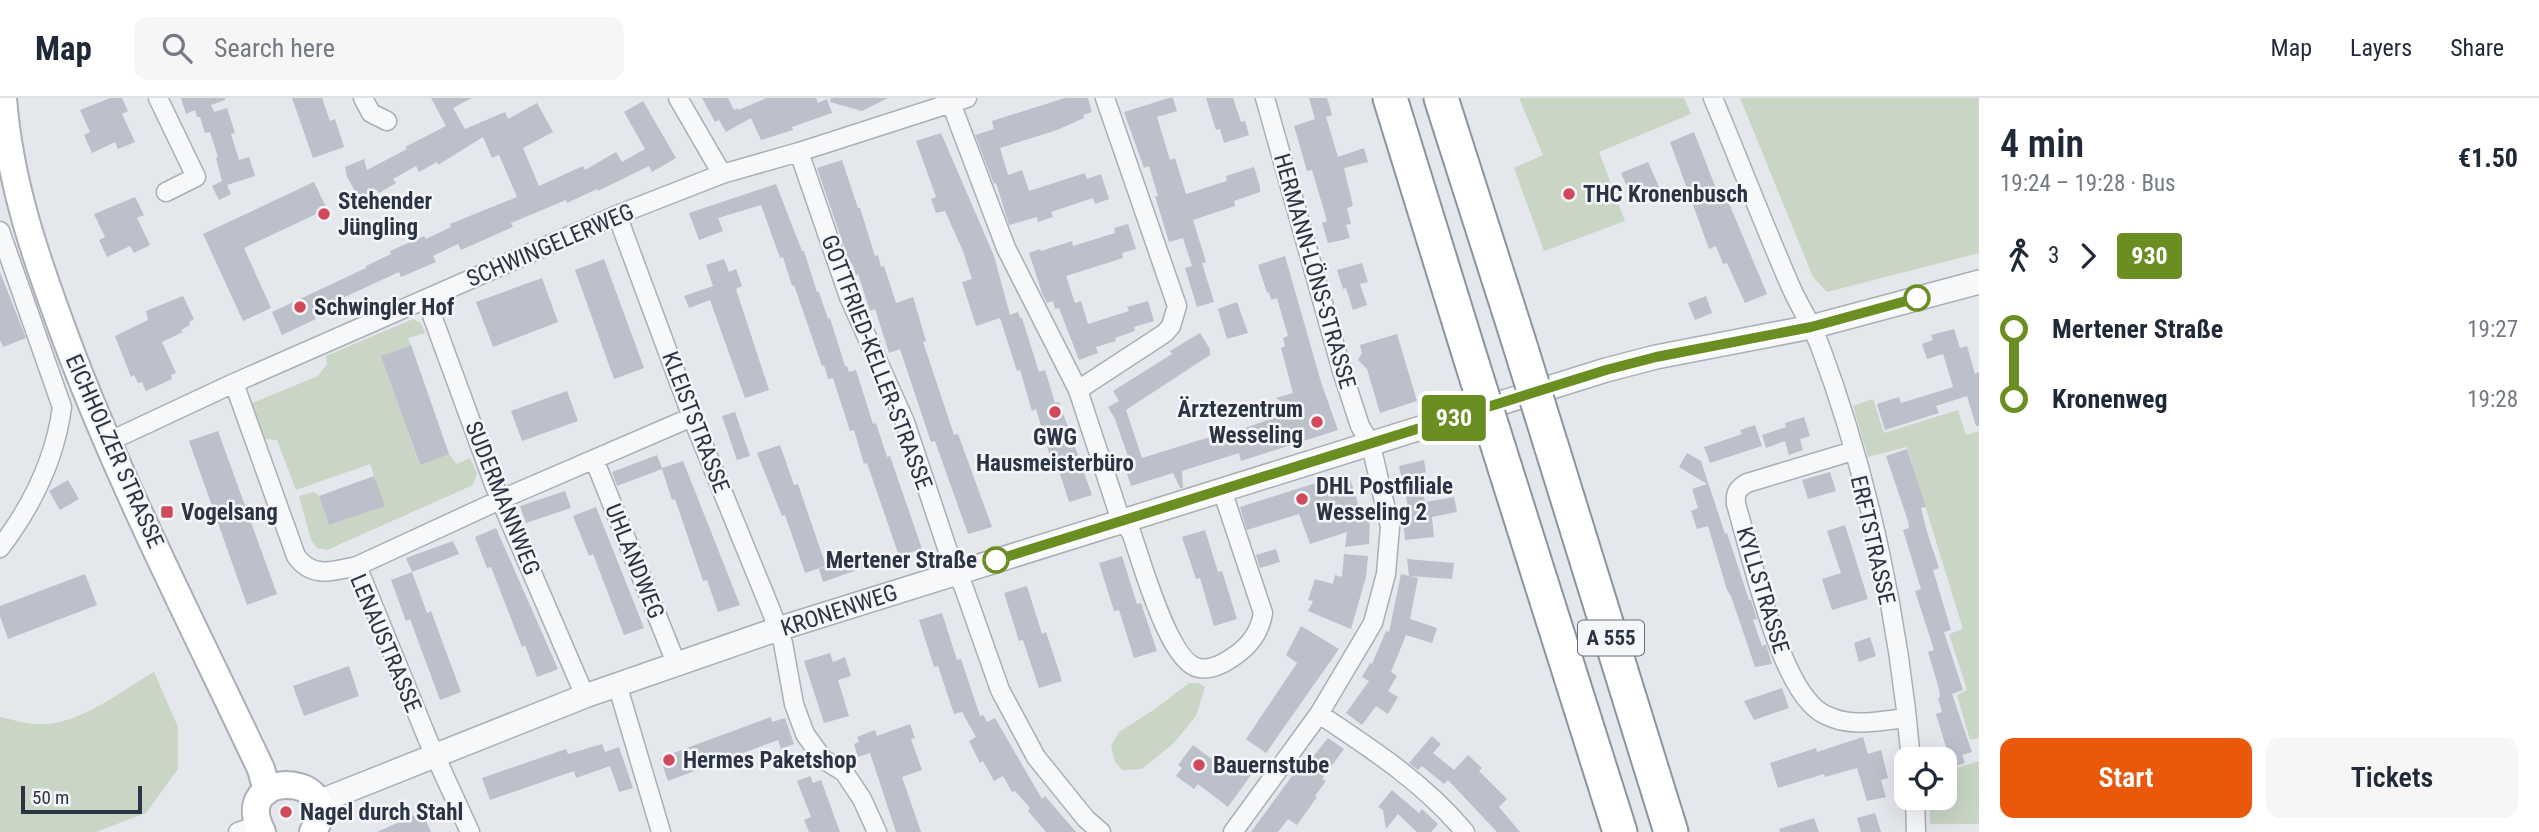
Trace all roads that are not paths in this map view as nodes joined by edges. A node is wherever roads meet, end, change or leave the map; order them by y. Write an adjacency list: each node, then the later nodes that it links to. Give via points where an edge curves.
1 (2, 98): 23 (main road, EICHHOLZER STRASSE)
2 (158, 98): 14 (street, via 196,177)
3 (363, 98): 11 (street, via 371,113)
4 (678, 98): 13 (street)
5 (1105, 98): 21 (street, via 1177,306 1165,332)
6 (1265, 98): 24 (street, HERMANN-LÖNS-STRASSE, via 1342,371)
7 (1390, 98): 52 (highway, A 555, bridge)
8 (1441, 98): 53 (highway, A 555, bridge)
9 (1713, 98): 19 (street, ERFTSTRASSE, via 1790,287)
10 (959, 100): 12 (street, SCHWINGELERWEG); 21 (street, via 1006,248)
11 (387, 121)
12 (799, 152): 13 (street, SCHWINGELERWEG); 32 (street, GOTTFRIED-KELLER-STRASSE, via 849,297 905,422)
13 (722, 174): 15 (street, SCHWINGELERWEG)
14 (166, 192)
15 (617, 215): 18 (street, SCHWINGELERWEG); 22 (street, KLEISTSTRASSE)
16 (0, 231): 30 (street, EICHHOLZER STRASSE, via 62,407 50,464 21,520)
17 (1979, 282): 19 (street, KRONENWEG)
18 (426, 299): 20 (street, SCHWINGELERWEG); 28 (street, SUDERMANNWEG)
19 (1811, 327): 24 (street, KRONENWEG, via 1642,360); 25 (street, ERFTSTRASSE)
20 (234, 383): 23 (street, SCHWINGELERWEG); 31 (street, LENAUSTRASSE, via 302,565 329,573)
21 (1078, 390): 29 (street)
22 (692, 417): 26 (street); 33 (street, KLEISTSTRASSE)
23 (112, 441): 41 (main road, EICHHOLZER STRASSE, via 261,769)
24 (1370, 443): 27 (street, KRONENWEG); 37 (street, HERMANN-LÖNS-STRASSE, via 1390,527 1386,575 1373,622)
25 (1853, 451): 38 (street, ERFTSTRASSE, via 1878,544); 38 (street, KYLLSTRASSE, via 1747,483 1738,488 1736,504 1788,668 1810,703 1820,712 1848,722)
26 (594, 459): 28 (street); 34 (street, UHLANDWEG)
27 (1222, 490): 29 (street, KRONENWEG); 29 (street, via 1263,613 1261,628 1249,644 1215,667 1198,668 1184,659 1167,634 1131,531)
28 (502, 499): 31 (street); 36 (street, SUDERMANNWEG)
29 (1121, 521): 32 (street, KRONENWEG)
30 (0, 548)
31 (357, 566): 40 (street, LENAUSTRASSE)
32 (956, 573): 33 (street, KRONENWEG); 49 (street, via 1000,690 1036,757)
33 (778, 629): 34 (street, KRONENWEG); 48 (street, KLEISTSTRASSE, via 805,734 823,760 844,772)
34 (676, 663): 35 (street, KRONENWEG)
35 (617, 684): 36 (street, KRONENWEG); 47 (street)
36 (585, 696): 40 (street, KRONENWEG)
37 (1319, 714): 50 (street, HERMANN-LÖNS-STRASSE); 51 (street, via 1398,767)
38 (1908, 718): 39 (street, ERFTSTRASSE)
39 (1910, 747)
40 (435, 754): 42 (street, KRONENWEG); 46 (street, LENAUSTRASSE)
41 (276, 787): 42 (main road, via 302,787); 44 (main road, via 258,803)
42 (316, 803): 45 (main road)
43 (1915, 810): 54 (street)
44 (253, 830)
45 (313, 832)
46 (470, 832)
47 (661, 832)
48 (877, 832)
49 (1101, 832)
50 (1233, 832)
51 (1465, 832)
52 (1620, 832)
53 (1671, 832)
54 (1916, 832)

